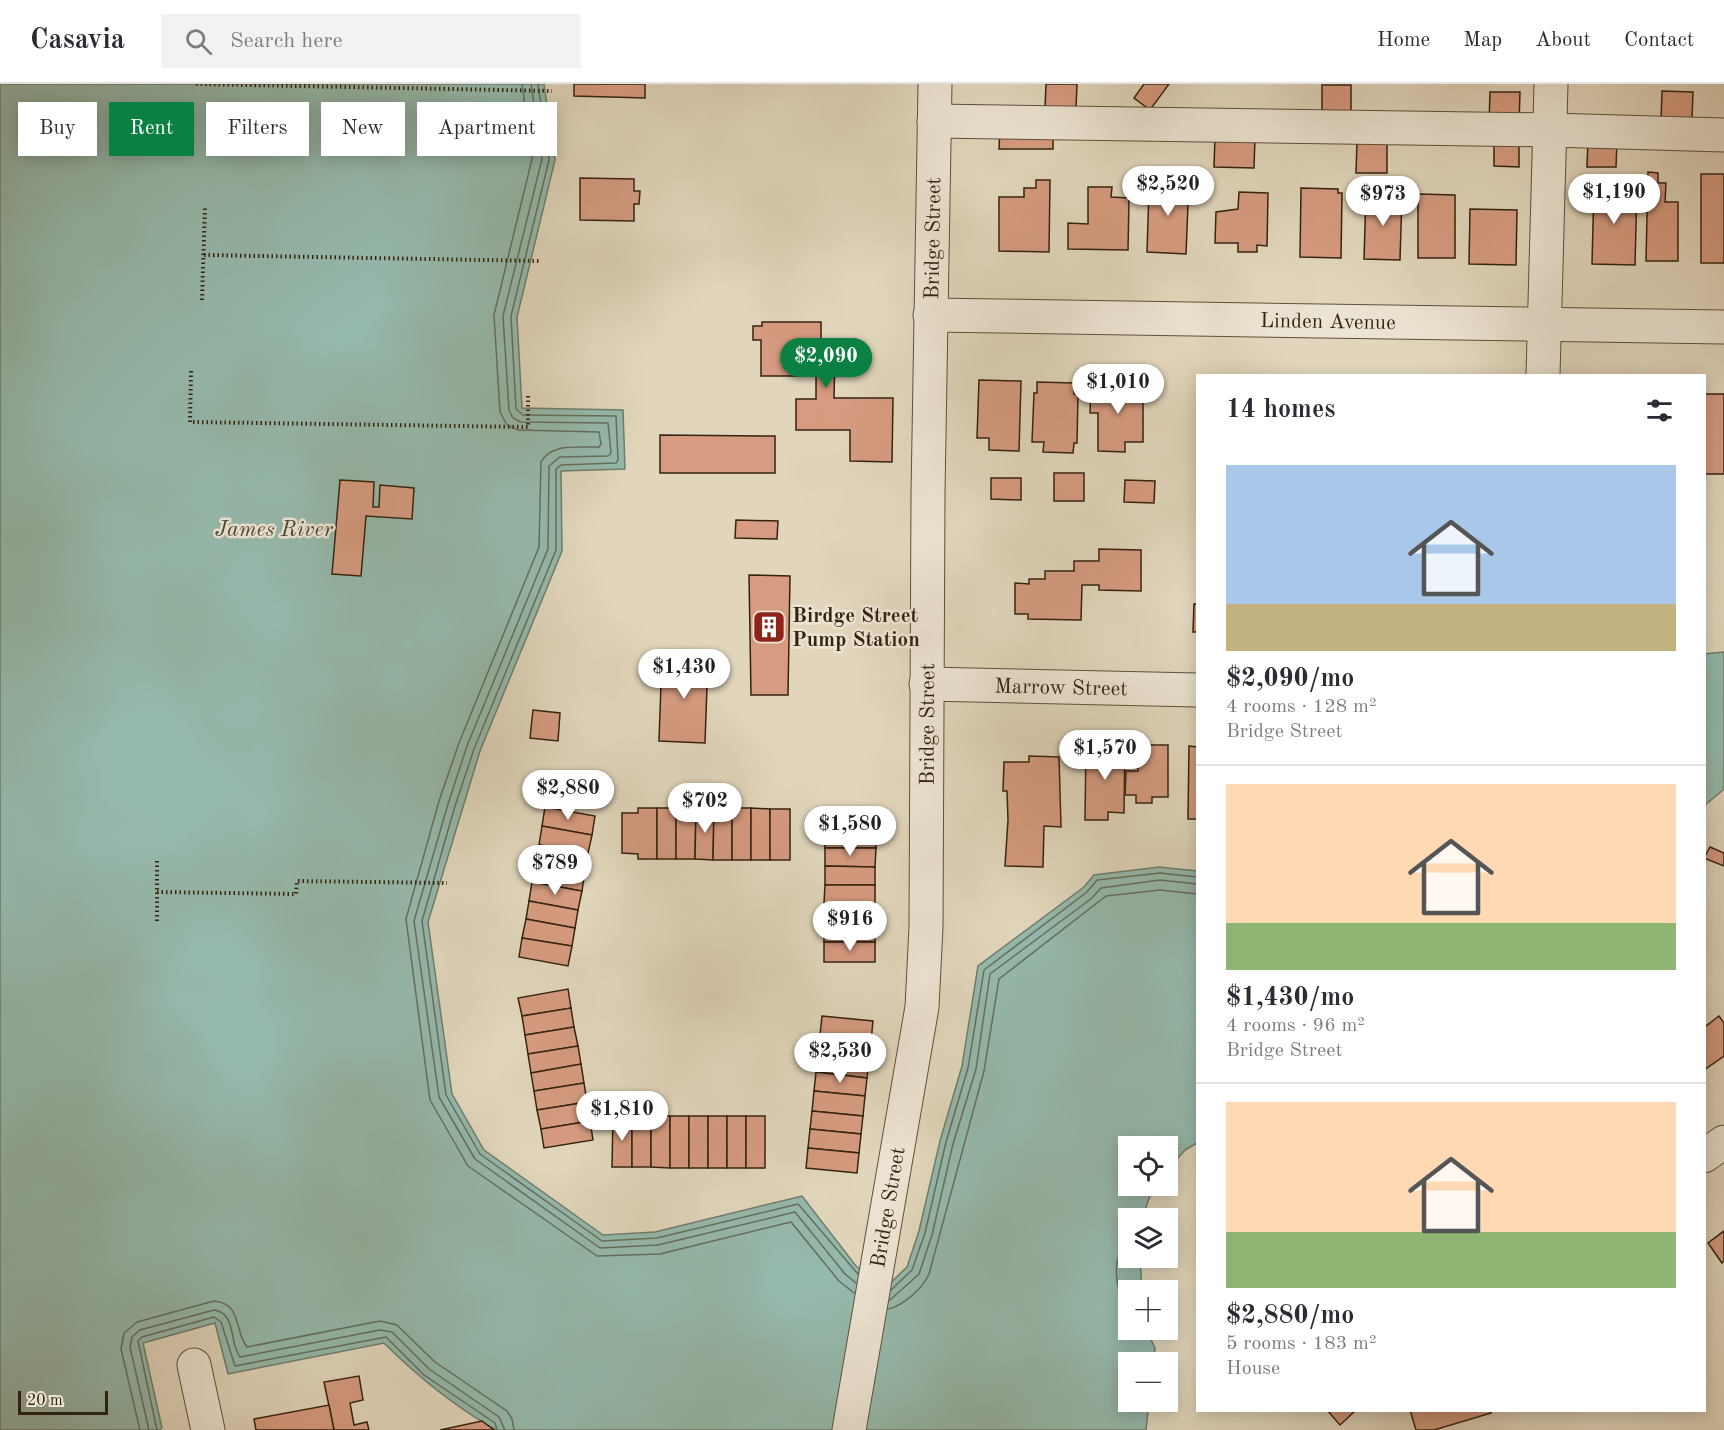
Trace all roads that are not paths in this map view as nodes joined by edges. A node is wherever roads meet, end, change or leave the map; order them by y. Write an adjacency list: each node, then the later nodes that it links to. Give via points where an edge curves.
1 (935, 84): 3 (street, Bridge Street)
2 (1551, 84): 4 (street)
3 (934, 121): 4 (street); 6 (street, Bridge Street)
4 (1550, 130): 5 (street); 7 (street)
5 (1724, 135)
6 (930, 315): 7 (street, Linden Avenue); 10 (street, Bridge Street)
7 (1544, 325): 8 (street, Linden Avenue); 9 (street)
8 (1724, 327)
9 (1543, 374)
10 (926, 684): 11 (street, Marrow Street); 16 (street, Bridge Street, via 926,927 922,1006)
11 (1196, 690)
12 (1724, 1142): 13 (street)
13 (1706, 1155)
14 (194, 1365): 15 (street)
15 (208, 1430)
16 (849, 1430)

